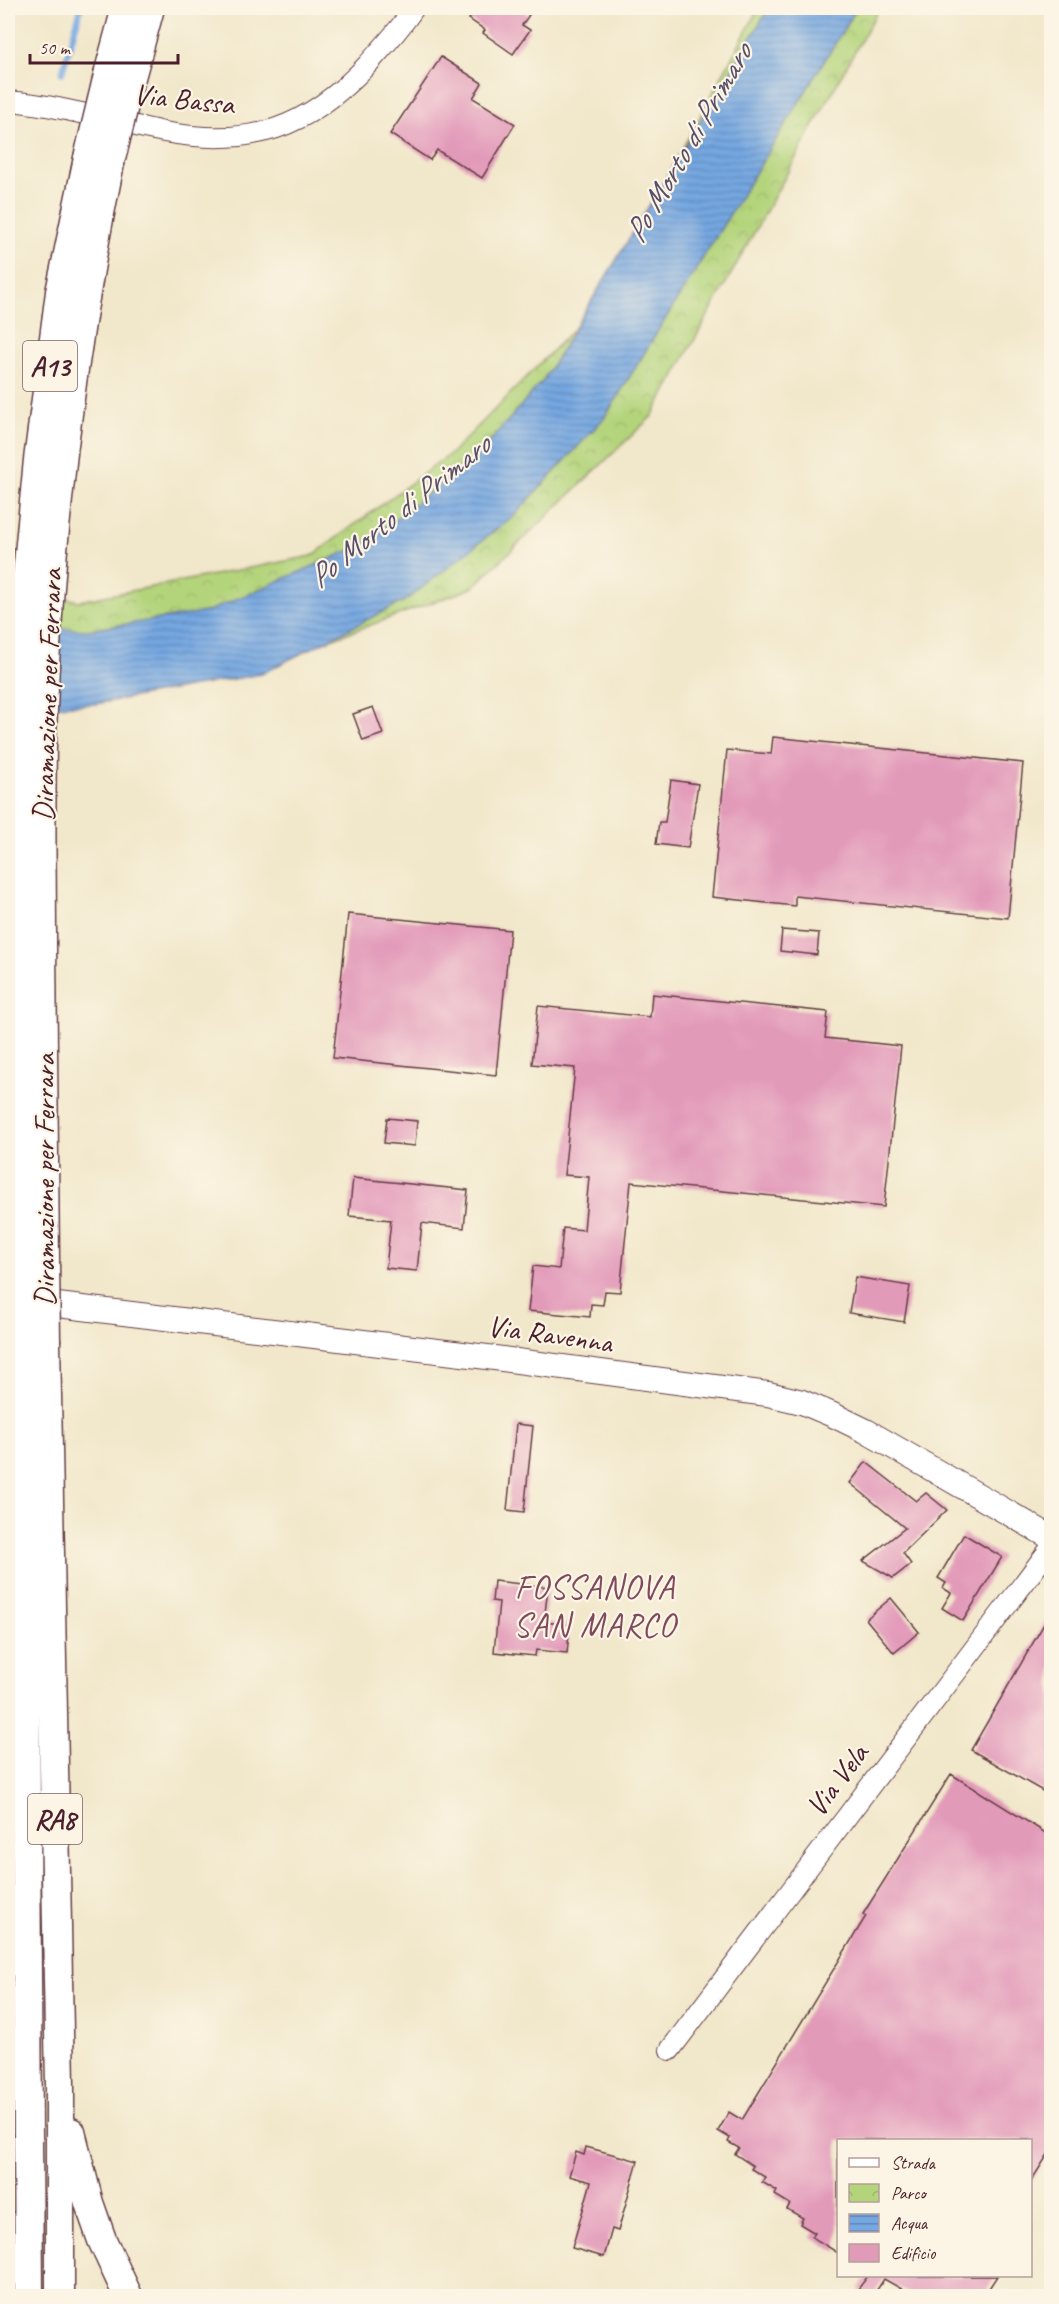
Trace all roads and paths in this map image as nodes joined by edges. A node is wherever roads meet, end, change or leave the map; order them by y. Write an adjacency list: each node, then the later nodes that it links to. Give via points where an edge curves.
1 (126, 8): 4 (highway, Diramazione per Ferrara / A13)
2 (150, 8): 4 (highway, Diramazione per Ferrara / A13)
3 (414, 8): 5 (street, Via Bassa, via 338,93 290,124 262,133 207,138)
4 (120, 76): 7 (highway, Diramazione per Ferrara / A13, bridge, via 99,161 57,490 38,578 19,717 30,833)
5 (8, 101)
6 (8, 1299): 8 (main road, Via Ravenna, via 768,1394 802,1402 866,1431)
7 (35, 1391): 11 (highway, RA8); 12 (highway, RA8)
8 (1052, 1538)
9 (1052, 1546): 10 (street, Via Vela)
10 (670, 2050)
11 (60, 2085): 15 (highway, RA8); 16 (highway, via 89,2203)
12 (27, 2100): 13 (highway); 14 (highway, RA8)
13 (8, 2145)
14 (30, 2296)
15 (60, 2296)
16 (128, 2296)

